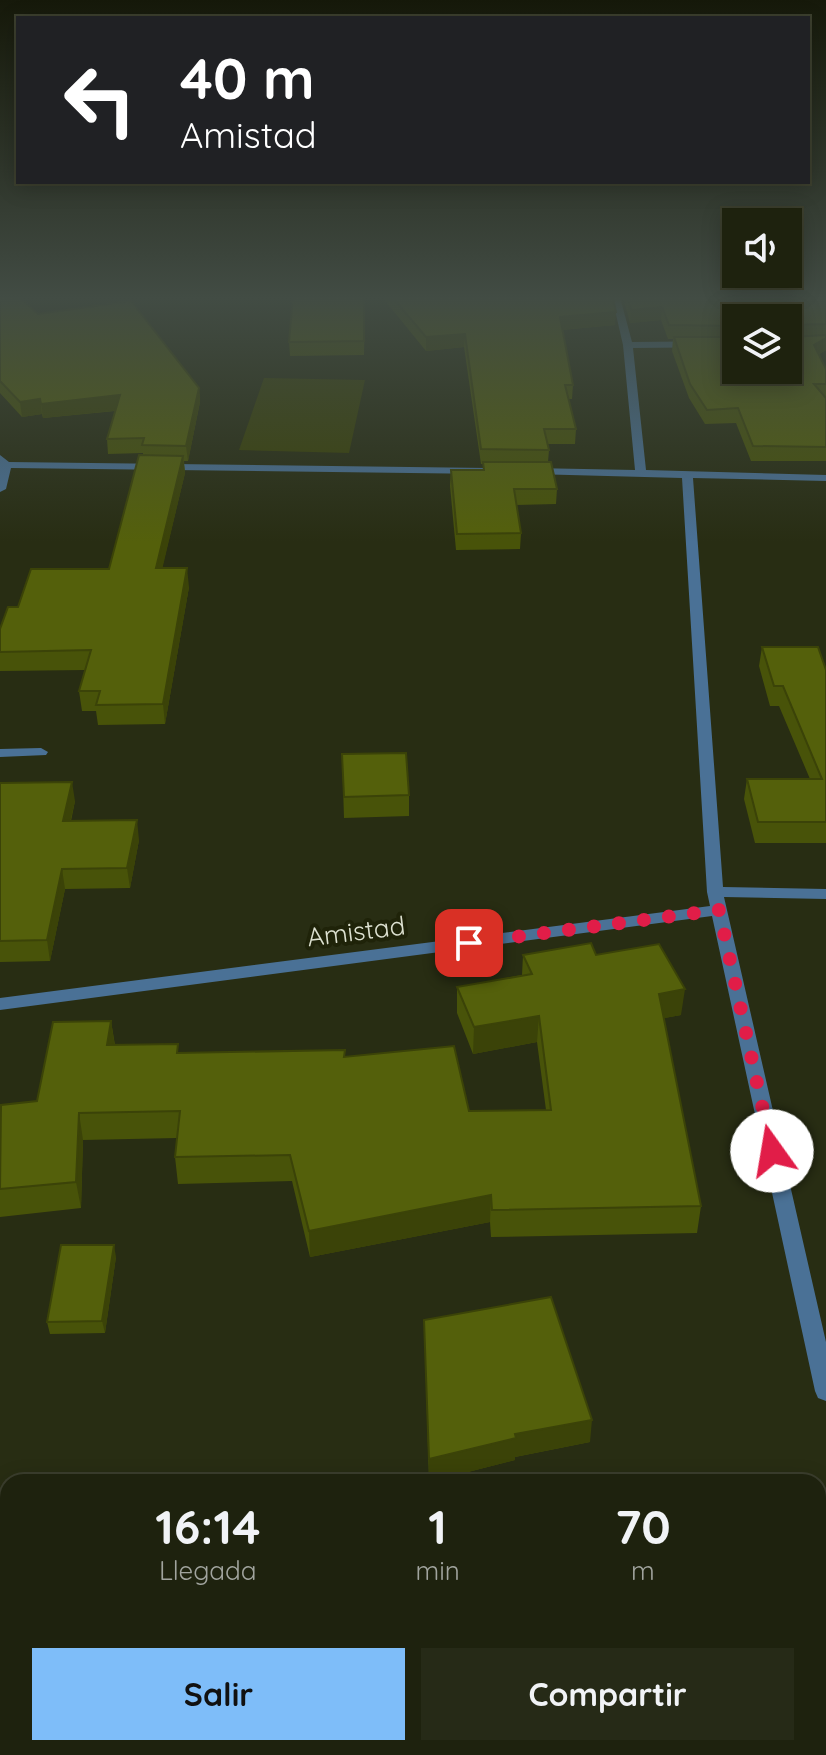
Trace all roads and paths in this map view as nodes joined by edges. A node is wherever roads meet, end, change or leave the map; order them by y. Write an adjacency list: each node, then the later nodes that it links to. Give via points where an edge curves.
1 (631, 379): 5 (street)
2 (3, 461): 3 (street); 8 (street)
3 (498, 471)
4 (514, 471): 5 (street)
5 (641, 472): 6 (street)
6 (687, 473): 7 (street); 12 (street)
7 (826, 478)
8 (0, 489)
9 (41, 752): 10 (street)
10 (0, 753)
11 (826, 894): 12 (street, Amistad)
12 (717, 901): 13 (street, Amistad); 14 (street)
13 (0, 1004)
14 (826, 1391)

